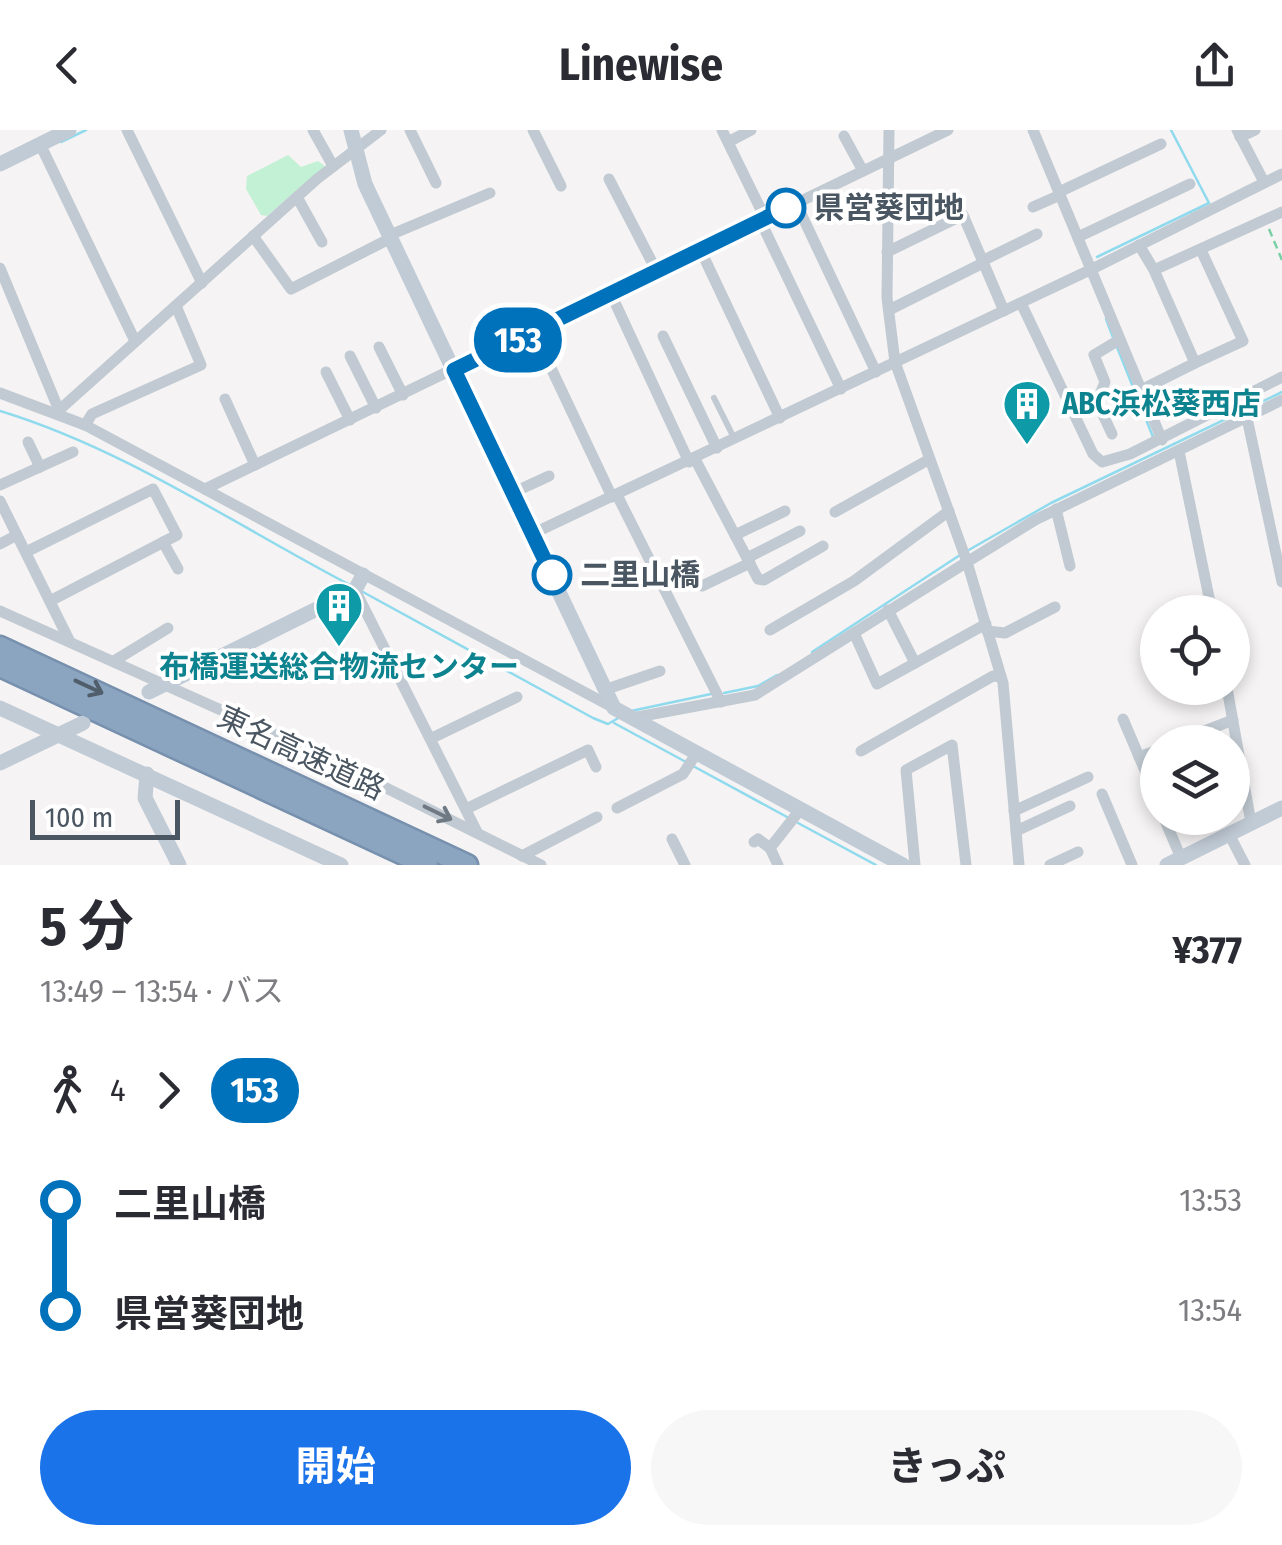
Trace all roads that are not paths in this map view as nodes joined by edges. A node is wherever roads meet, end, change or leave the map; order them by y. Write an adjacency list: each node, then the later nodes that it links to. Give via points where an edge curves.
1 (69, 130): 16 (street)
2 (126, 130): 50 (street)
3 (313, 130): 21 (street)
4 (351, 130): 18 (street)
5 (381, 130): 18 (street)
6 (410, 130): 26 (street)
7 (533, 130): 28 (street)
8 (751, 130): 14 (street)
9 (889, 130): 19 (street)
10 (948, 130): 19 (street)
11 (1034, 130): 30 (street)
12 (1255, 130): 13 (street)
13 (1239, 133): 25 (street)
14 (725, 136): 35 (street)
15 (844, 136): 22 (street)
16 (40, 144): 20 (street); 59 (street)
17 (1162, 144): 30 (street)
18 (353, 151): 21 (street); 38 (street)
19 (891, 157): 22 (street); 44 (street)
20 (0, 164)
21 (333, 166): 31 (street)
22 (862, 171): 32 (street)
23 (1282, 174): 25 (street)
24 (609, 179): 48 (street)
25 (1264, 182): 41 (street)
26 (436, 183)
27 (1190, 184): 39 (street)
28 (561, 186)
29 (490, 192): 38 (street)
30 (1059, 194): 33 (street); 39 (street)
31 (297, 197): 37 (street); 40 (street)
32 (796, 203): 35 (street); 66 (street)
33 (1033, 207)
34 (1282, 212): 43 (street)
35 (762, 219): 42 (street); 68 (street)
36 (1037, 234): 45 (street)
37 (254, 236): 38 (street, via 290,289); 50 (street)
38 (390, 236): 64 (street)
39 (1078, 237): 47 (street)
40 (322, 242)
41 (1139, 245): 47 (street); 49 (street)
42 (700, 249): 48 (street); 77 (street)
43 (1201, 250): 49 (street); 63 (street, via 1243,341)
44 (887, 252): 45 (street, via 963,214); 54 (street)
45 (984, 261): 54 (street); 55 (street)
46 (0, 268): 76 (street)
47 (1092, 269): 52 (street); 58 (street)
48 (656, 270): 51 (street)
49 (1154, 270): 63 (street)
50 (202, 283): 53 (street)
51 (611, 294): 56 (street); 89 (street)
52 (1021, 303): 55 (street); 87 (street, via 1096,460)
53 (176, 306): 59 (street); 80 (street, via 201,365 92,414)
54 (889, 310): 62 (street)
55 (1004, 311): 62 (street)
56 (534, 332): 64 (street); 96 (street)
57 (663, 336): 85 (street)
58 (1117, 341): 69 (street); 81 (street, via 1094,355 1105,382 1097,402)
59 (135, 342): 76 (street)
60 (378, 347): 71 (street)
61 (350, 356): 75 (street)
62 (896, 362): 66 (street); 88 (street)
63 (1195, 363): 69 (street)
64 (454, 370): 71 (street); 95 (street)
65 (326, 372): 79 (street)
66 (876, 372): 68 (street)
67 (1282, 377): 84 (street)
68 (842, 388): 77 (street)
69 (1141, 390): 84 (street)
70 (0, 393): 76 (street)
71 (403, 394): 75 (street)
72 (714, 398): 82 (lane)
73 (225, 399): 90 (street)
74 (1282, 400): 78 (street)
75 (376, 408): 79 (street)
76 (58, 410): 80 (street)
77 (780, 418): 82 (street)
78 (1247, 418): 84 (street); 99 (street)
79 (350, 420): 90 (street)
80 (85, 424): 94 (street)
81 (1112, 434): 87 (lane)
82 (735, 439): 85 (street)
83 (28, 442): 91 (street)
84 (1164, 446): 87 (street); 100 (street); 120 (street)
85 (717, 448): 89 (street)
86 (73, 452): 91 (street)
87 (1123, 456)
88 (928, 460): 102 (street); 103 (street)
89 (692, 461): 96 (street); 107 (street)
90 (255, 465): 94 (street)
91 (40, 467): 93 (street)
92 (548, 476): 95 (street)
93 (0, 486)
94 (205, 489): 116 (street)
95 (512, 493): 105 (street)
96 (615, 496): 105 (street); 140 (street)
97 (1282, 498): 99 (street)
98 (0, 500): 106 (street)
99 (1266, 505): 117 (street)
100 (1056, 509): 113 (street); 114 (street)
101 (786, 511): 107 (street)
102 (950, 511): 113 (street); 127 (street)
103 (836, 512)
104 (800, 531): 112 (street)
105 (532, 534): 137 (street)
106 (17, 535): 109 (street); 111 (street)
107 (735, 535): 112 (street)
108 (164, 542): 111 (street, via 176,535 153,490); 115 (street); 121 (street)
109 (0, 544)
110 (823, 546): 112 (street, via 764,580)
111 (26, 552): 121 (street)
112 (749, 561): 118 (street)
113 (967, 562): 123 (street); 126 (street)
114 (1070, 566)
115 (178, 569)
116 (363, 574): 119 (street); 143 (street)
117 (1282, 582)
118 (702, 586)
119 (354, 590): 136 (street); 151 (street)
120 (1207, 595)
121 (50, 601): 129 (street)
122 (1055, 607): 126 (street, via 1005,633)
123 (888, 610): 128 (street); 132 (street)
124 (0, 611): 129 (street)
125 (168, 628): 131 (street)
126 (986, 628): 132 (street); 135 (street)
127 (770, 630)
128 (854, 632): 132 (street, via 877,684); 140 (street, via 756,695)
129 (70, 642): 131 (street)
130 (0, 647): 182 (highway, 東名高速道路, one-way to 182)
131 (114, 661): 136 (street)
132 (914, 663)
133 (0, 666): 181 (highway, 東名高速道路)
134 (660, 672): 137 (street)
135 (1002, 676): 152 (street); 164 (street)
136 (164, 683): 138 (street); 169 (street, one-way to 169)
137 (607, 689): 143 (street)
138 (149, 692)
139 (516, 698): 151 (street)
140 (721, 702): 144 (street)
141 (1230, 705): 146 (street)
142 (0, 708): 150 (street)
143 (614, 708): 144 (street)
144 (631, 718): 154 (street)
145 (1124, 719): 153 (street)
146 (1232, 720): 148 (street); 149 (street)
147 (83, 723): 150 (street)
148 (1219, 725)
149 (1233, 725)
150 (59, 734): 155 (street); 157 (street)
151 (432, 738): 163 (street)
152 (861, 750)
153 (1140, 757)
154 (692, 761): 161 (street); 165 (street)
155 (0, 764)
156 (596, 768): 163 (street, via 588,750)
157 (147, 774): 179 (street, via 145,798); 180 (street)
158 (1088, 777): 164 (street)
159 (1102, 794): 191 (street)
160 (1070, 806): 168 (street)
161 (617, 808)
162 (1282, 808): 167 (street)
163 (466, 809): 169 (street)
164 (1014, 812): 168 (street)
165 (797, 816): 175 (street); 186 (street)
166 (597, 817): 177 (street)
167 (1250, 824)
168 (1016, 831): 189 (street)
169 (477, 832): 177 (street)
170 (1168, 835): 178 (street)
171 (1227, 835): 178 (street)
172 (1229, 835): 192 (street)
173 (672, 839): 184 (street)
174 (754, 842): 175 (street)
175 (770, 848): 185 (street)
176 (1078, 852): 190 (street)
177 (522, 856): 183 (street)
178 (1174, 861)
179 (179, 865)
180 (341, 865)
181 (427, 865)
182 (467, 865)
183 (541, 865)
184 (685, 865)
185 (778, 865)
186 (903, 865)
187 (915, 865): 188 (street, via 906,770 952,744)
188 (966, 865)
189 (1020, 865)
190 (1050, 865)
191 (1132, 865)
192 (1244, 865)

